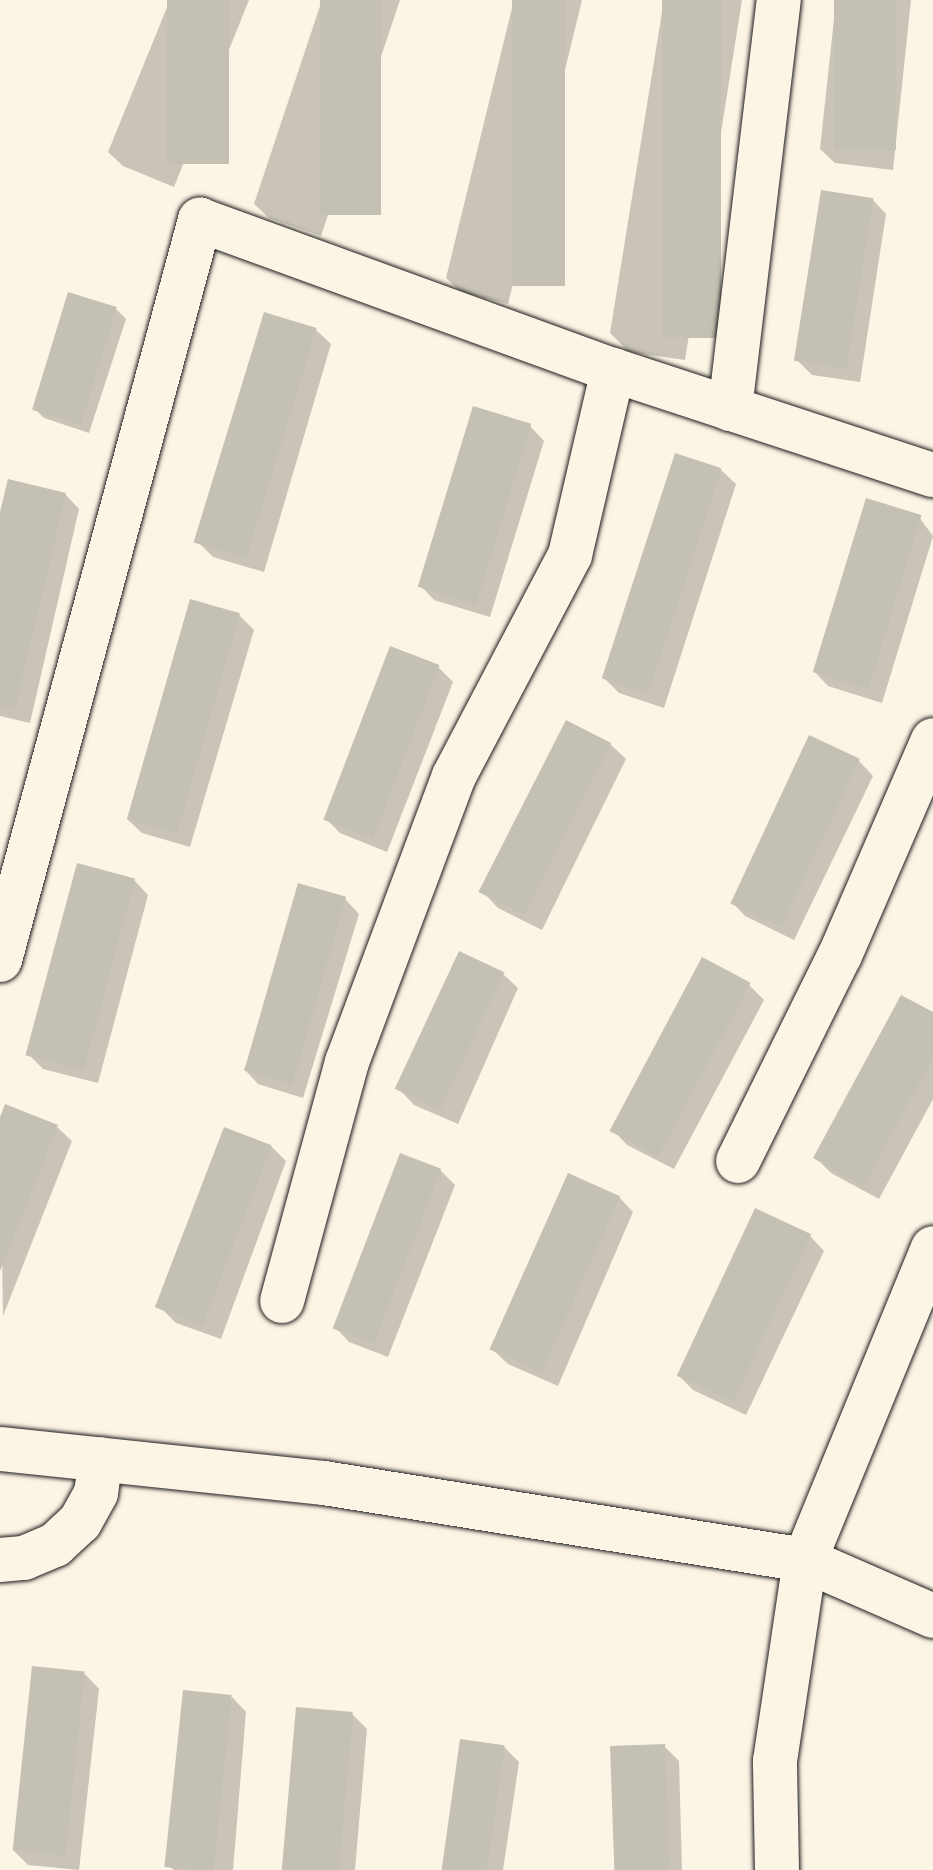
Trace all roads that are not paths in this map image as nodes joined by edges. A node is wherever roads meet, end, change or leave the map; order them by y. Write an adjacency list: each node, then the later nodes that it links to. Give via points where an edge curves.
1 (779, 0): 3 (street)
2 (613, 370): 3 (street); 6 (street, via 200,220); 9 (street, via 570,555 454,776 347,1062)
3 (730, 409): 4 (street)
4 (933, 475)
5 (933, 740): 7 (street, via 840,955)
6 (0, 960)
7 (738, 1161)
8 (933, 1248): 13 (street)
9 (282, 1301)
10 (0, 1449): 11 (street)
11 (101, 1459): 12 (street, via 96,1493 80,1522 55,1545 24,1558); 13 (street, via 324,1483)
12 (0, 1560)
13 (805, 1560): 14 (street); 15 (street, via 775,1761)
14 (933, 1616)
15 (777, 1870)

